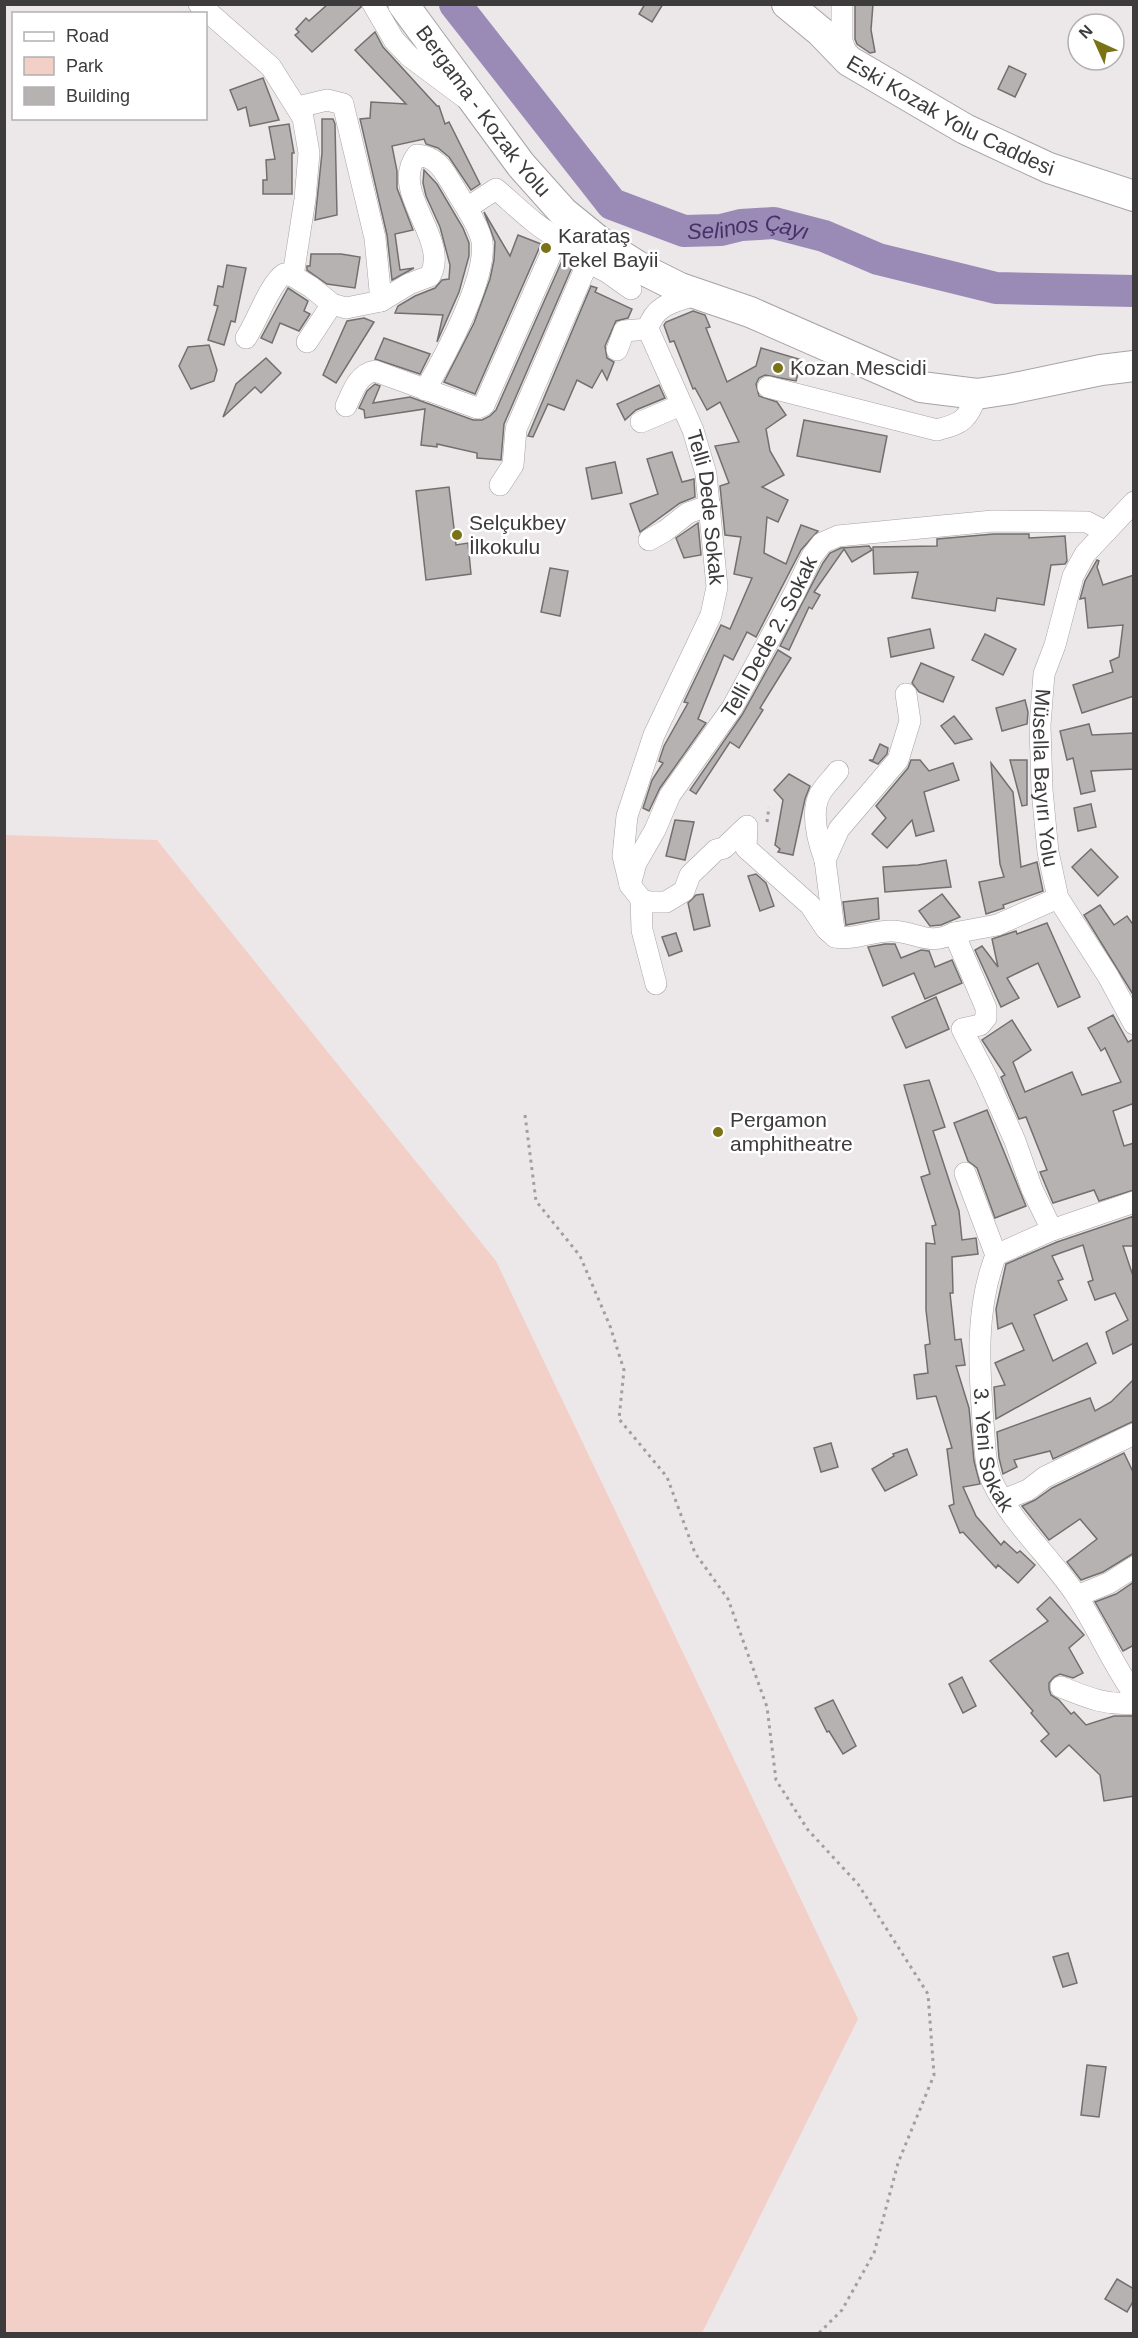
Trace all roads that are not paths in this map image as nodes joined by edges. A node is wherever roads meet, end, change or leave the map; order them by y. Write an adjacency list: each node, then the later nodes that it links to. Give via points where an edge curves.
1 (199, 4): 8 (street, via 271,67)
2 (373, 4): 7 (street, via 394,40 409,56)
3 (403, 4): 7 (main road, Bergama - Kozak Yolu)
4 (787, 4): 6 (main road, Eski Kozak Yolu Caddesi)
5 (842, 4): 6 (street, via 842,41)
6 (849, 61): 9 (main road, Eski Kozak Yolu Caddesi, via 965,129 1049,168)
7 (474, 104): 12 (main road, Bergama - Kozak Yolu)
8 (298, 107): 13 (street, via 309,153); 16 (street, via 327,100 343,104 375,238)
9 (1134, 196)
10 (467, 208): 11 (street, via 496,189 528,218); 16 (street, via 438,164 429,156 417,155 408,177 435,255 435,268 430,276); 22 (street, via 482,240 483,260 448,352)
11 (558, 237): 12 (street); 22 (street, via 484,405 477,408)
12 (594, 252): 14 (street, via 607,272); 15 (main road, Bergama - Kozak Yolu); 27 (street, via 516,429 513,465)
13 (292, 276): 17 (street); 18 (street, via 284,274 276,279)
14 (631, 289)
15 (698, 294): 23 (main road, Bergama - Kozak Yolu, via 750,312 921,387); 24 (street, Telli Dede Sokak, via 661,306 633,335)
16 (381, 301): 17 (street, via 363,307)
17 (332, 304): 19 (street)
18 (246, 338)
19 (307, 342)
20 (1134, 366): 23 (main road, Bergama - Kozak Yolu)
21 (768, 387): 23 (street, via 937,430 960,424 969,415)
22 (424, 390): 25 (street, via 375,371 366,372)
23 (977, 394)
24 (681, 405): 26 (street); 29 (street, Telli Dede Sokak, via 706,474)
25 (346, 406)
26 (641, 422)
27 (500, 485)
28 (1134, 502): 30 (street, Müsella Bayırı Yolu)
29 (710, 505): 31 (street, via 688,513); 35 (street, Telli Dede Sokak, via 717,587 711,615 654,735 627,816 622,856)
30 (1106, 532): 35 (street, Telli Dede 2. Sokak, via 1088,522 993,521 838,536 822,543 732,708 670,795 636,863); 36 (street, Müsella Bayırı Yolu, via 1073,576 1044,674 1040,724 1042,790 1048,852)
31 (649, 540)
32 (906, 694): 34 (street, via 910,721 898,760 839,829)
33 (838, 771): 34 (street, via 820,794 816,808 818,841)
34 (825, 860): 38 (street)
35 (636, 892): 38 (street, via 649,902 666,902 684,891 690,875 747,826 746,848 810,905); 39 (street)
36 (1058, 898): 37 (street, via 997,925); 40 (street, Müsella Bayırı Yolu)
37 (954, 933): 38 (street, via 940,940 890,932 851,939); 43 (street, via 986,1008 986,1018 980,1025 962,1029)
38 (835, 937)
39 (656, 984)
40 (1134, 1024)
41 (965, 1173): 44 (street)
42 (1134, 1202): 43 (street)
43 (1052, 1230): 44 (street)
44 (996, 1255): 46 (street, 3. Yeni Sokak, via 987,1278 981,1323 980,1376 986,1455 991,1479)
45 (1134, 1434): 46 (street)
46 (1003, 1500): 48 (street, 3. Yeni Sokak)
47 (1134, 1567): 48 (street)
48 (1077, 1596): 50 (street, 3. Yeni Sokak)
49 (1061, 1687): 51 (street, via 1095,1701)
50 (1134, 1694)
51 (1134, 1703)

